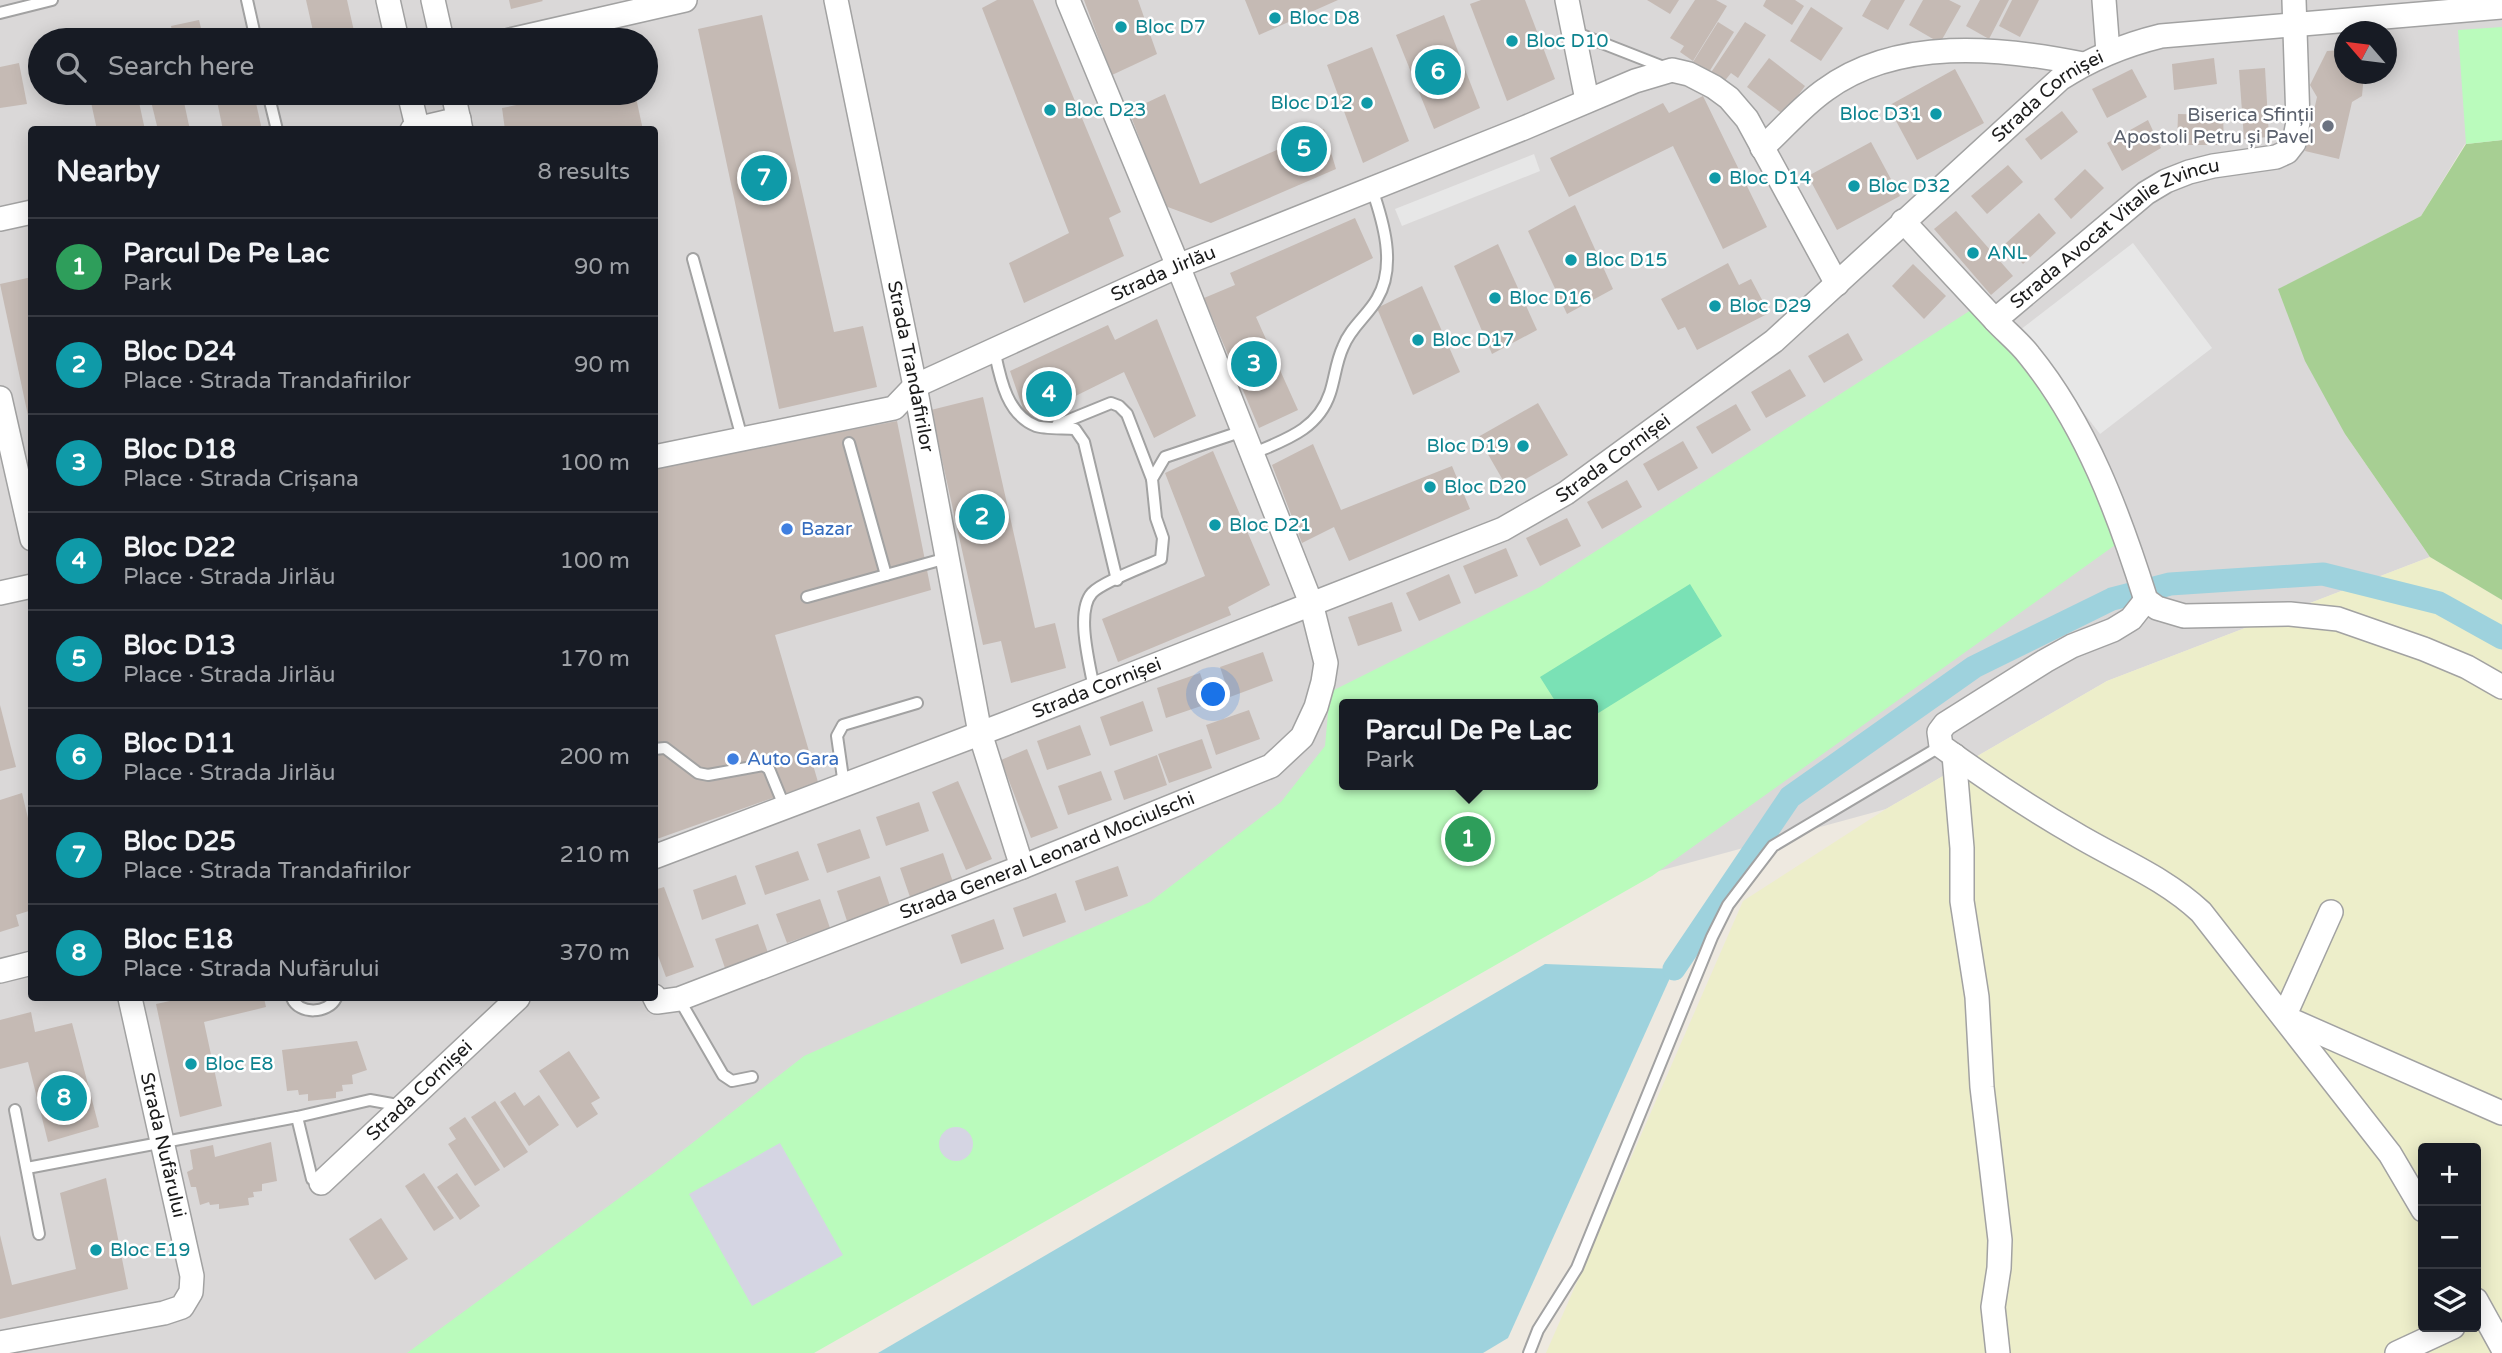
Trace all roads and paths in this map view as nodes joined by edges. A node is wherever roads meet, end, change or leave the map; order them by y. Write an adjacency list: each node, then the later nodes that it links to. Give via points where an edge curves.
1 (52, 0): 13 (lane)
2 (247, 0): 15 (lane)
3 (388, 0): 16 (street)
4 (433, 0): 17 (street)
5 (685, 0): 18 (street)
6 (836, 0): 41 (street, Strada Trandafirilor)
7 (1068, 0): 37 (street, Strada General Leonard Mociulschi)
8 (1567, 0): 19 (street)
9 (2104, 0): 20 (street)
10 (2294, 0): 14 (street, Strada Avocat Vitalie Zvincu)
11 (2502, 7): 12 (street, Strada Cornișei)
12 (2353, 9): 14 (street, Strada Cornișei)
13 (0, 13)
14 (2295, 23): 20 (street, Strada Cornișei, via 2161,36); 39 (street, Strada Avocat Vitalie Zvincu, via 2298,132 2287,152 2213,166 2166,181)
15 (253, 28)
16 (394, 28)
17 (439, 28)
18 (562, 28)
19 (1572, 31): 22 (lane); 23 (street)
20 (2108, 52): 21 (street, Strada Cornișei)
21 (2083, 64): 31 (street, via 2008,53 1901,56 1863,68 1825,90); 35 (street, Strada Cornișei, via 2060,79)
22 (1672, 70): 23 (street, Strada Jirlău); 31 (street, via 1689,74 1728,97 1747,119)
23 (1587, 100): 32 (street, Strada Jirlău)
24 (271, 105): 28 (lane)
25 (411, 105): 29 (street)
26 (456, 105): 27 (street)
27 (460, 124): 30 (street)
28 (276, 126)
29 (415, 126)
30 (442, 126)
31 (1762, 148): 38 (street)
32 (1373, 188): 37 (street, Strada Jirlău); 47 (lane, via 1385,227 1386,273 1378,297 1343,344 1330,394 1313,423)
33 (28, 213): 34 (street)
34 (0, 219)
35 (1903, 221): 38 (street, Strada Cornișei); 39 (street, Strada Avocat Vitalie Zvincu)
36 (692, 259): 45 (lane)
37 (1178, 266): 40 (street, Strada Jirlău); 44 (street, Strada General Leonard Mociulschi)
38 (1837, 284): 58 (street, Strada Cornișei, via 1774,341 1566,493 1503,528)
39 (1995, 320): 57 (street, via 2028,353 2078,431 2113,505)
40 (994, 349): 41 (street, Strada Jirlău); 43 (lane, via 1000,380 1017,414 1037,426)
41 (915, 386): 45 (street, Strada Jirlău, via 894,408); 51 (street, Strada Trandafirilor)
42 (1, 406): 50 (street)
43 (1054, 426): 49 (lane, via 1111,403 1119,406 1127,414); 53 (lane, via 1075,429 1084,442)
44 (1243, 431): 47 (street, Strada General Leonard Mociulschi); 49 (lane, via 1165,457)
45 (742, 438): 48 (street, Strada Jirlău)
46 (849, 443): 52 (lane)
47 (1252, 454): 58 (street, Strada General Leonard Mociulschi)
48 (658, 456)
49 (1152, 479): 53 (lane, via 1163,538 1161,559)
50 (28, 522)
51 (947, 558): 52 (lane); 62 (street, Strada Trandafirilor)
52 (886, 575): 56 (lane)
53 (1117, 580): 60 (lane, via 1093,592 1085,607)
54 (28, 587): 55 (street)
55 (0, 593)
56 (807, 597)
57 (2146, 600): 59 (street, via 2184,616 2290,614 2338,619 2446,658); 64 (street, via 2131,619 2071,646 1945,724 1939,732)
58 (1311, 603): 60 (street, Strada Cornișei); 68 (street, Strada General Leonard Mociulschi, via 1325,663 1323,681 1301,737 1271,766)
59 (2502, 687)
60 (1094, 688): 62 (street, Strada Cornișei)
61 (917, 704): 65 (lane, via 839,729)
62 (980, 733): 65 (street, Strada Cornișei); 68 (street, Strada Trandafirilor)
63 (658, 749): 66 (lane, via 665,748 698,774 762,765 769,769)
64 (1947, 750): 78 (street, via 2017,799 2184,896); 93 (lane, via 1773,846 1728,905 1577,1268 1538,1329); 94 (street, via 1962,848 1962,901 1977,997 1982,1087 2000,1240 1993,1307)
65 (844, 785): 66 (street, Strada Cornișei)
66 (786, 808): 67 (street, Strada Cornișei)
67 (658, 856)
68 (1022, 867): 72 (street, Strada General Leonard Mociulschi)
69 (2331, 912): 78 (street)
70 (28, 964): 71 (street)
71 (0, 971)
72 (679, 999): 77 (street, Strada General Leonard Mociulschi); 79 (lane, via 723,1075 732,1081)
73 (131, 1001): 84 (street, Strada Nufărului)
74 (294, 1001): 75 (lane, via 306,1010 328,1007)
75 (335, 1001)
76 (515, 1001): 80 (street, Strada Cornișei)
77 (656, 1001)
78 (2284, 1017): 82 (street); 87 (street, via 2390,1154)
79 (752, 1077)
80 (403, 1105): 83 (lane, via 370,1100); 86 (street, Strada Cornișei)
81 (15, 1110): 85 (lane)
82 (2502, 1113)
83 (297, 1117): 84 (lane); 86 (lane, via 312,1179)
84 (162, 1142): 85 (lane); 91 (street, Strada Nufărului, via 192,1276 191,1292 182,1307)
85 (27, 1168): 88 (lane)
86 (321, 1183)
87 (2421, 1206)
88 (39, 1234)
89 (2481, 1309): 92 (street)
90 (2442, 1332): 95 (street)
91 (0, 1343)
92 (2502, 1347)
93 (1529, 1353)
94 (1998, 1353)
95 (2397, 1353)

